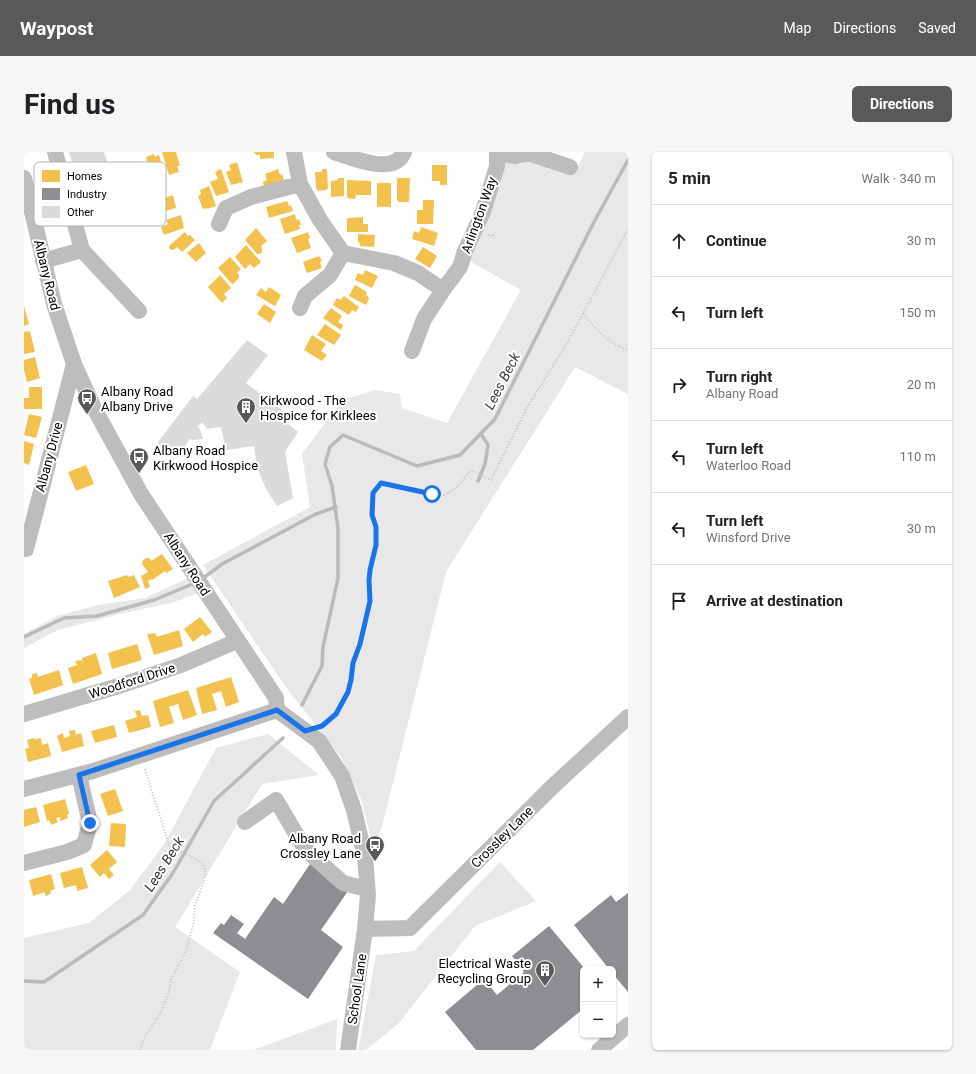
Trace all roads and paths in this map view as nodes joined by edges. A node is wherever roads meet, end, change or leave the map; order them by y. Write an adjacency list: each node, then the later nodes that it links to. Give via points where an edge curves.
1 (55, 152): 5 (street)
2 (294, 152): 8 (street)
3 (334, 152): 4 (street, via 367,163 383,164 396,162)
4 (404, 152)
5 (58, 162)
6 (570, 168): 17 (street, Arlington Way, via 528,153 516,156 497,153 497,166 483,212 460,267)
7 (24, 178): 9 (street, Albany Road)
8 (300, 184): 10 (street, via 251,197 226,208); 15 (street, via 320,220)
9 (34, 222)
10 (219, 224)
11 (35, 226): 16 (street, Albany Road)
12 (75, 226): 14 (street)
13 (628, 229): 20 (path)
14 (82, 250): 16 (street); 19 (street)
15 (343, 253): 17 (street, via 394,262 418,272); 18 (street, via 330,275 306,296)
16 (43, 261): 23 (street, Albany Road)
17 (443, 290): 22 (street, Arlington Way, via 424,319)
18 (300, 308)
19 (139, 311)
20 (584, 313): 21 (path, via 602,335 616,346); 29 (path, via 528,406 491,480 471,470 456,488 445,495 381,483 373,493 372,515 376,527 376,545 370,570 370,601 348,692 336,714 322,726)
21 (628, 350)
22 (412, 352)
23 (74, 364): 24 (street, Albany Drive, via 26,549); 25 (street, Albany Road, via 94,408 141,494)
24 (24, 548)
25 (237, 641): 26 (street, Albany Road, via 276,698); 27 (street, Woodford Drive, via 181,666)
26 (277, 710): 29 (street); 30 (street)
27 (24, 714)
28 (628, 717): 36 (street, Crossley Lane, via 552,787 410,928)
29 (305, 731): 35 (street, via 319,741 342,776 354,810 365,857)
30 (141, 754): 31 (street); 38 (path, via 169,845 199,861 204,866 206,875 195,906 186,951 171,979 162,1010 145,1036)
31 (79, 775): 32 (street); 34 (street, via 90,823 84,845)
32 (24, 789)
33 (245, 822): 35 (street, via 276,800 305,849 343,883)
34 (24, 863)
35 (367, 889): 36 (street)
36 (365, 928): 39 (street, School Lane)
37 (628, 1025): 40 (street)
38 (140, 1050)
39 (348, 1050)
40 (599, 1050)

